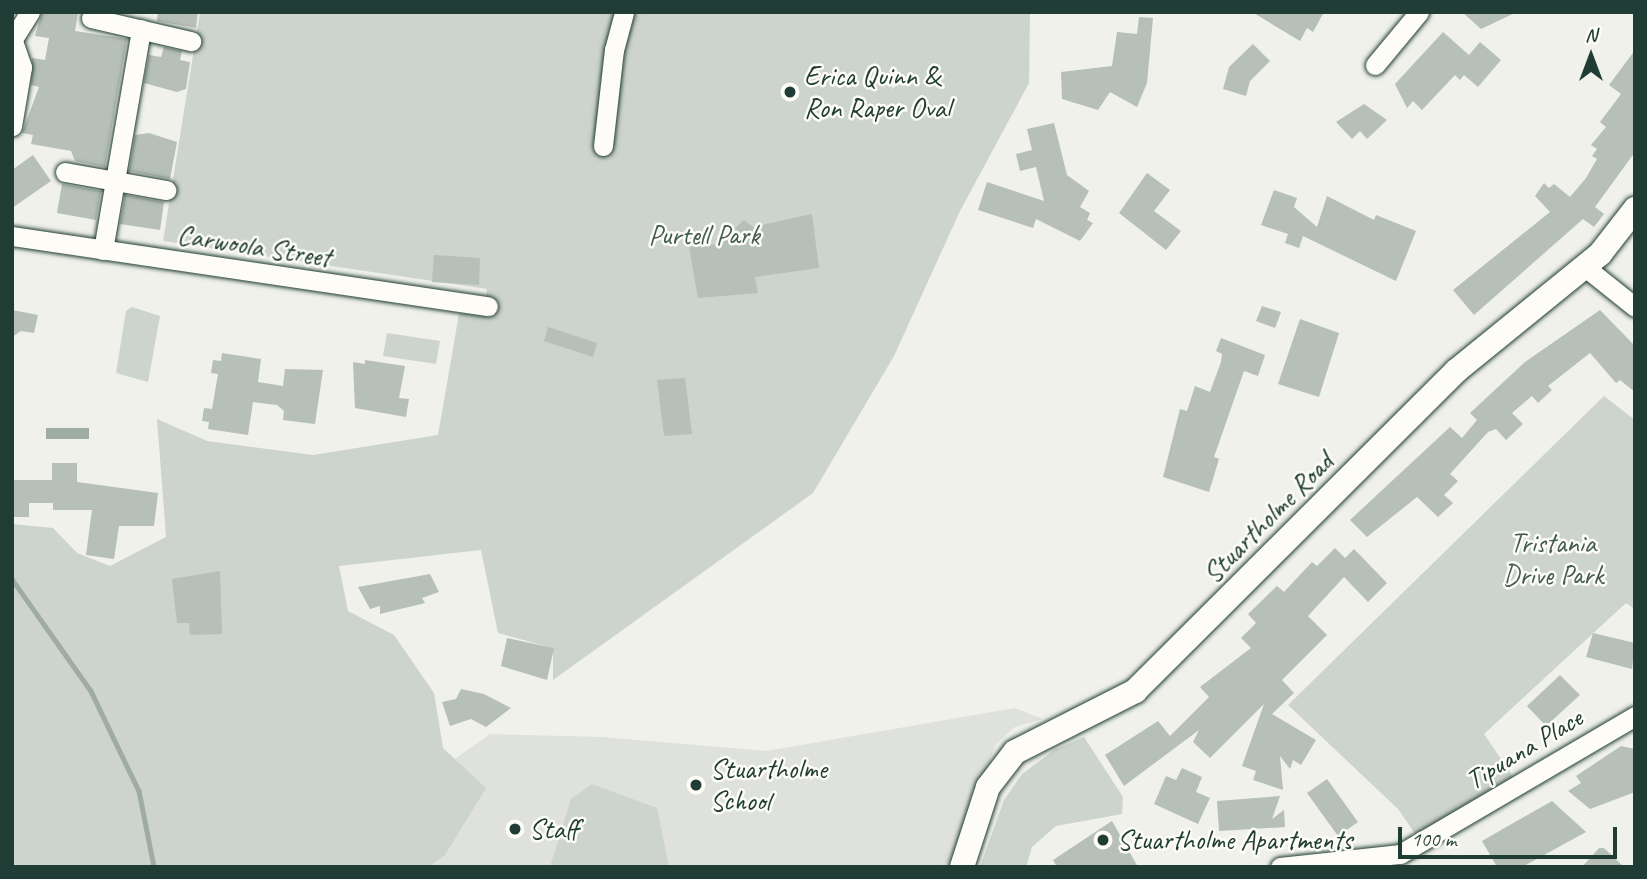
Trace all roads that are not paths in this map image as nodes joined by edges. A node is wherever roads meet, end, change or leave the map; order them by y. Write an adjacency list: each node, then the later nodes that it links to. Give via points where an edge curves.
1 (30, 12): 6 (street)
2 (624, 12): 10 (street, via 614,50)
3 (1419, 12): 8 (street)
4 (91, 18): 5 (street)
5 (141, 29): 7 (street); 12 (street)
6 (13, 38): 9 (street, via 22,67)
7 (191, 41)
8 (1375, 65)
9 (12, 126)
10 (603, 146)
11 (65, 172): 12 (street)
12 (115, 181): 13 (street); 16 (street)
13 (166, 190)
14 (1635, 209): 17 (main road, Stuartholme Road)
15 (12, 236): 16 (street, Carwoola Street)
16 (103, 250): 18 (street, Carwoola Street)
17 (1585, 267): 19 (street); 21 (main road, Stuartholme Road, via 1456,371 1135,691 1015,752 988,787)
18 (488, 306)
19 (1635, 307)
20 (1635, 716): 22 (street, Tipuana Place, via 1400,853)
21 (962, 867)
22 (1280, 867)

